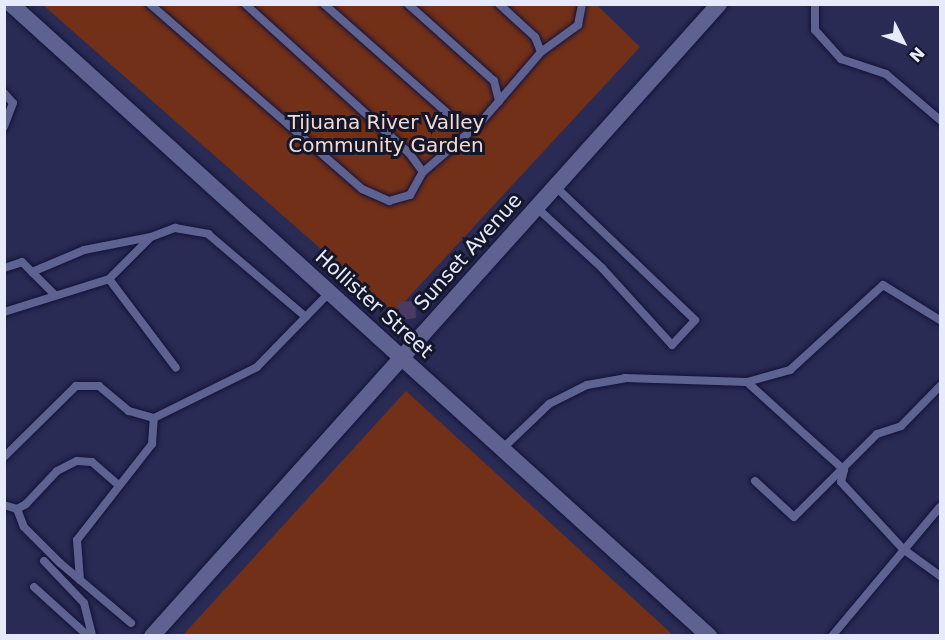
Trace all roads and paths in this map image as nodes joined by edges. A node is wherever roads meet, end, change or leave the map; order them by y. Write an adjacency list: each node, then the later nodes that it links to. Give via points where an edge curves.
1 (11, 4): 23 (street, Hollister Street)
2 (150, 4): 16 (lane, via 363,189 389,201 410,195)
3 (245, 4): 16 (lane, via 409,153)
4 (324, 4): 14 (lane, via 454,119)
5 (408, 4): 12 (lane, via 494,81)
6 (499, 4): 10 (lane, via 535,37)
7 (720, 4): 17 (street, Sunset Avenue)
8 (815, 4): 13 (lane, via 815,30 841,59 886,74)
9 (584, 6): 10 (lane, via 578,25)
10 (541, 52): 12 (lane)
11 (4, 93): 15 (lane, via 13,103)
12 (499, 101): 14 (lane)
13 (940, 120)
14 (480, 123): 16 (lane)
15 (4, 127)
16 (423, 172)
17 (555, 186): 18 (street, Sunset Avenue); 18 (lane, via 695,320 672,345 602,268)
18 (536, 207): 28 (street, Sunset Avenue)
19 (151, 237): 21 (lane, via 84,250); 22 (lane); 26 (lane, via 175,228 208,234)
20 (4, 267): 21 (lane, via 22,262)
21 (32, 272): 24 (lane)
22 (109, 279): 24 (lane); 29 (lane)
23 (330, 291): 26 (lane); 28 (street, Hollister Street)
24 (55, 295): 25 (lane)
25 (4, 312)
26 (306, 317): 32 (lane, via 257,367)
27 (940, 320): 30 (lane, via 883,285 790,370)
28 (402, 356): 33 (street, Hollister Street); 48 (street, Sunset Avenue)
29 (176, 368)
30 (747, 382): 33 (lane, via 625,378 587,385 549,404); 35 (lane)
31 (940, 386): 35 (lane, via 901,426 877,434)
32 (153, 418): 34 (lane, via 129,411 99,386 76,386); 37 (lane, via 152,444)
33 (503, 448): 49 (street, Hollister Street)
34 (4, 457)
35 (844, 470): 36 (lane, via 794,517); 41 (lane, via 840,482)
36 (755, 481)
37 (118, 485): 40 (lane, via 93,462 76,461); 44 (lane, via 77,540)
38 (4, 505): 40 (lane)
39 (940, 507): 41 (lane)
40 (17, 509): 44 (lane, via 24,527)
41 (903, 549): 43 (lane); 50 (lane)
42 (44, 561): 47 (lane, via 84,603)
43 (939, 574)
44 (80, 580): 46 (lane)
45 (34, 587): 47 (lane)
46 (131, 624)
47 (90, 636)
48 (152, 636)
49 (709, 636)
50 (832, 636)

